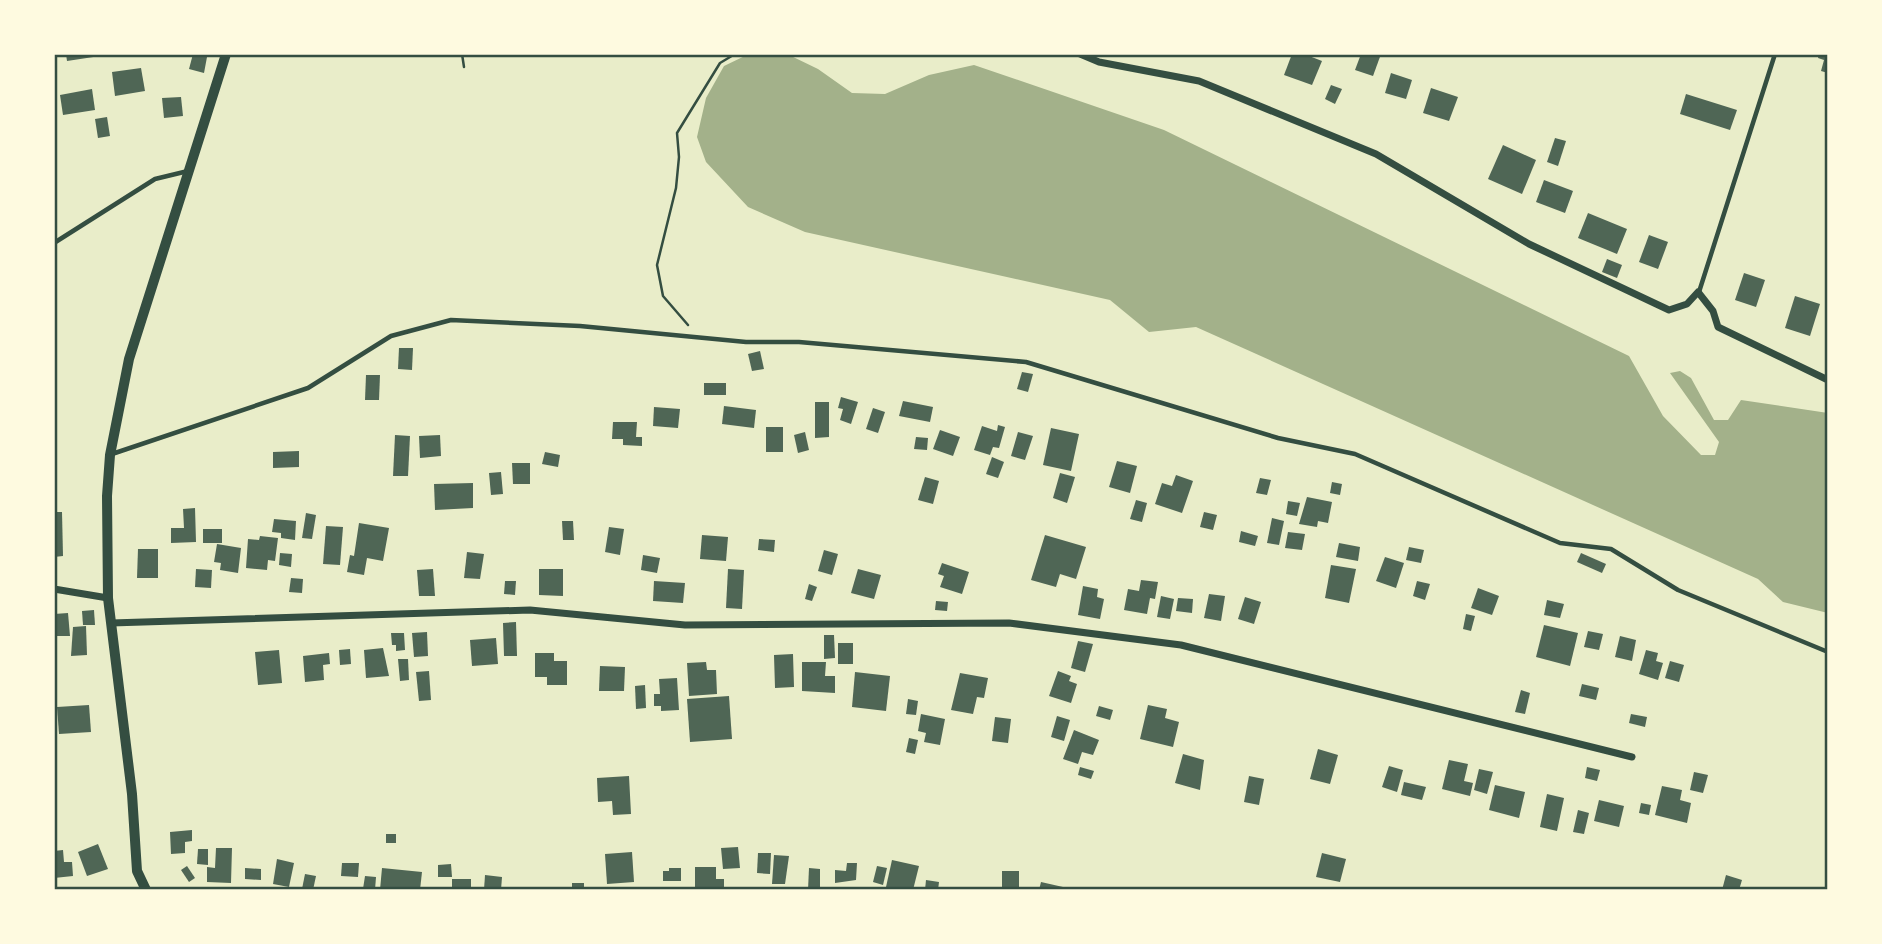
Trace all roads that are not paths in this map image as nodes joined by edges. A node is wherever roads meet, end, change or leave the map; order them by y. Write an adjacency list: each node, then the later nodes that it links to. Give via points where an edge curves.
1 (226, 54): 4 (street)
2 (1080, 54): 6 (street, via 1099,62 1199,81 1376,154 1529,244 1670,310 1687,304)
3 (1775, 54): 6 (lane)
4 (189, 170): 5 (lane, via 155,178); 8 (street, via 128,359)
5 (54, 243)
6 (1698, 292): 7 (street, via 1713,311 1718,327)
7 (1828, 380)
8 (110, 454): 10 (street); 12 (lane, via 309,388 391,337 451,320 1026,362 1279,438 1355,454 1560,543 1611,549 1678,590)
9 (54, 589): 10 (street)
10 (108, 598): 11 (street)
11 (111, 623): 13 (street, via 530,610 685,625 1009,623 1181,645); 14 (street, via 137,871)
12 (1828, 652)
13 (1632, 758)
14 (146, 890)

